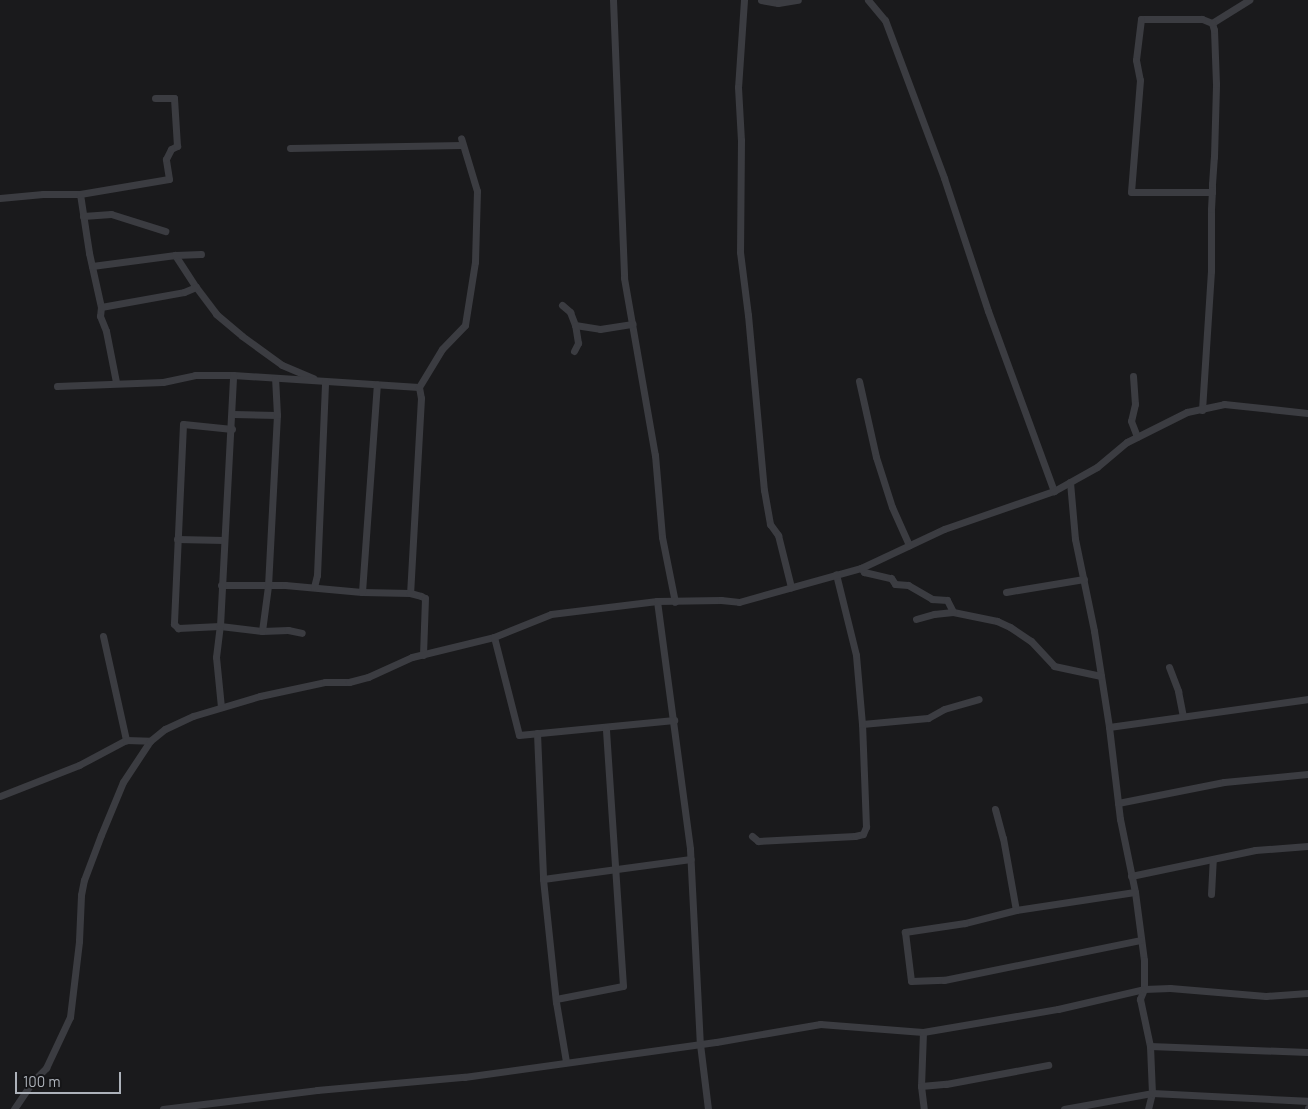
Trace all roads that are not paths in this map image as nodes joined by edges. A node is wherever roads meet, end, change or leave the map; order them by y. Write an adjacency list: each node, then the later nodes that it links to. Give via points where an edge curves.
1 (613, 0): 21 (street, via 624,278)
2 (744, 0): 50 (street, via 738,87 742,180 740,252 764,490 770,524 778,535)
3 (761, 0): 4 (street, via 778,3)
4 (798, 0)
5 (868, 0): 40 (street, via 886,20)
6 (1249, 0): 7 (street)
7 (1212, 23): 10 (street, via 1216,84); 10 (street, via 1202,19 1141,19 1136,60 1140,80 1131,192)
8 (155, 98): 11 (street, via 174,98 177,146 171,149 166,159 170,179)
9 (290, 148): 32 (street, via 461,142 477,191 475,262 465,325 442,349)
10 (1212, 192): 33 (street, via 1211,271)
11 (80, 194): 12 (street); 13 (street)
12 (0, 198)
13 (83, 216): 14 (street, via 111,214); 17 (street)
14 (165, 231)
15 (201, 254): 16 (street)
16 (175, 255): 17 (street); 18 (street)
17 (92, 266): 20 (street)
18 (196, 287): 20 (street); 27 (street, via 216,314 242,336 282,365)
19 (562, 305): 22 (street, via 570,312)
20 (101, 307): 29 (street, via 100,316)
21 (633, 324): 22 (street, via 600,329); 55 (street, via 655,454 662,537)
22 (576, 325): 23 (street, via 578,343)
23 (574, 351)
24 (233, 375): 26 (street); 29 (street, via 196,375 163,382); 35 (street)
25 (1133, 376): 38 (street, via 1135,404 1131,421)
26 (276, 379): 27 (street); 36 (street)
27 (322, 381): 30 (street); 49 (street, via 317,575)
28 (859, 381): 43 (street, via 876,457 892,507)
29 (116, 382): 31 (street)
30 (377, 385): 32 (street); 51 (street)
31 (57, 386)
32 (419, 388): 53 (street)
33 (1202, 410): 34 (street, via 1224,404 1241,404); 38 (street, via 1187,412)
34 (1308, 413)
35 (233, 414): 36 (street); 37 (street)
36 (277, 415): 48 (street)
37 (232, 429): 41 (street, via 183,424); 42 (street)
38 (1137, 437): 39 (street, via 1097,467)
39 (1070, 482): 40 (street); 46 (street, via 1074,539)
40 (1054, 491): 43 (street, via 944,529)
41 (177, 539): 42 (street); 58 (street, via 174,624 178,628)
42 (224, 540): 47 (street)
43 (909, 545): 44 (street)
44 (861, 568): 45 (street); 56 (street, via 864,572 891,578 895,584 908,585 932,599 947,600)
45 (836, 574): 50 (street); 71 (street, via 856,655)
46 (1084, 579): 52 (street); 65 (street)
47 (221, 585): 48 (street); 58 (street)
48 (268, 586): 49 (street); 59 (street)
49 (314, 587): 51 (street)
50 (791, 588): 55 (street, via 739,602)
51 (362, 592): 53 (street)
52 (1006, 592)
53 (410, 593): 63 (street, via 426,598)
54 (657, 601): 55 (street); 62 (street, via 551,614); 70 (street)
55 (675, 602)
56 (953, 612): 57 (street); 65 (street, via 998,621 1031,641 1054,666)
57 (916, 619)
58 (220, 626): 59 (street); 68 (street, via 216,657)
59 (262, 631): 60 (street)
60 (302, 633)
61 (103, 636): 75 (street)
62 (494, 637): 63 (street); 74 (street, via 519,735)
63 (423, 655): 68 (street, via 358,679 301,686)
64 (1169, 667): 69 (street, via 1178,690)
65 (1101, 676): 72 (street)
66 (979, 699): 71 (street, via 944,709 928,718)
67 (1308, 699): 69 (street)
68 (221, 707): 76 (street, via 165,729)
69 (1182, 716): 72 (street)
70 (674, 720): 73 (street); 83 (street)
71 (862, 724): 81 (street, via 866,827 863,834 758,841)
72 (1109, 726): 79 (street)
73 (606, 728): 74 (street); 85 (street)
74 (537, 733): 87 (street)
75 (126, 740): 76 (street); 78 (street, via 79,765)
76 (150, 741): 104 (street, via 123,782 84,880 70,1017 46,1068)
77 (1308, 774): 79 (street, via 1224,782)
78 (0, 796)
79 (1118, 803): 86 (street)
80 (995, 809): 90 (street)
81 (752, 836)
82 (1308, 846): 84 (street, via 1255,850)
83 (691, 859): 85 (street); 96 (street)
84 (1213, 860): 86 (street); 89 (street)
85 (614, 869): 87 (street); 94 (street, via 623,986)
86 (1131, 876): 88 (street)
87 (543, 879): 94 (street)
88 (1135, 892): 90 (street); 91 (street)
89 (1211, 894)
90 (1016, 910): 91 (street, via 965,923 905,932 911,981 944,980)
91 (1140, 940): 92 (street)
92 (1144, 989): 93 (street, via 1266,996); 95 (street, via 1058,1010); 97 (street, via 1140,999)
93 (1308, 993)
94 (556, 999): 99 (street)
95 (923, 1032): 96 (street, via 820,1024); 101 (street)
96 (700, 1044): 99 (street); 106 (street)
97 (1150, 1046): 98 (street); 102 (street)
98 (1308, 1052)
99 (566, 1062): 105 (street, via 437,1080 317,1090)
100 (1048, 1065): 101 (street)
101 (922, 1086): 107 (street)
102 (1152, 1093): 103 (street); 108 (street); 109 (street)
103 (1308, 1101)
104 (14, 1109)
105 (163, 1109)
106 (708, 1109)
107 (924, 1109)
108 (1064, 1109)
109 (1148, 1109)

